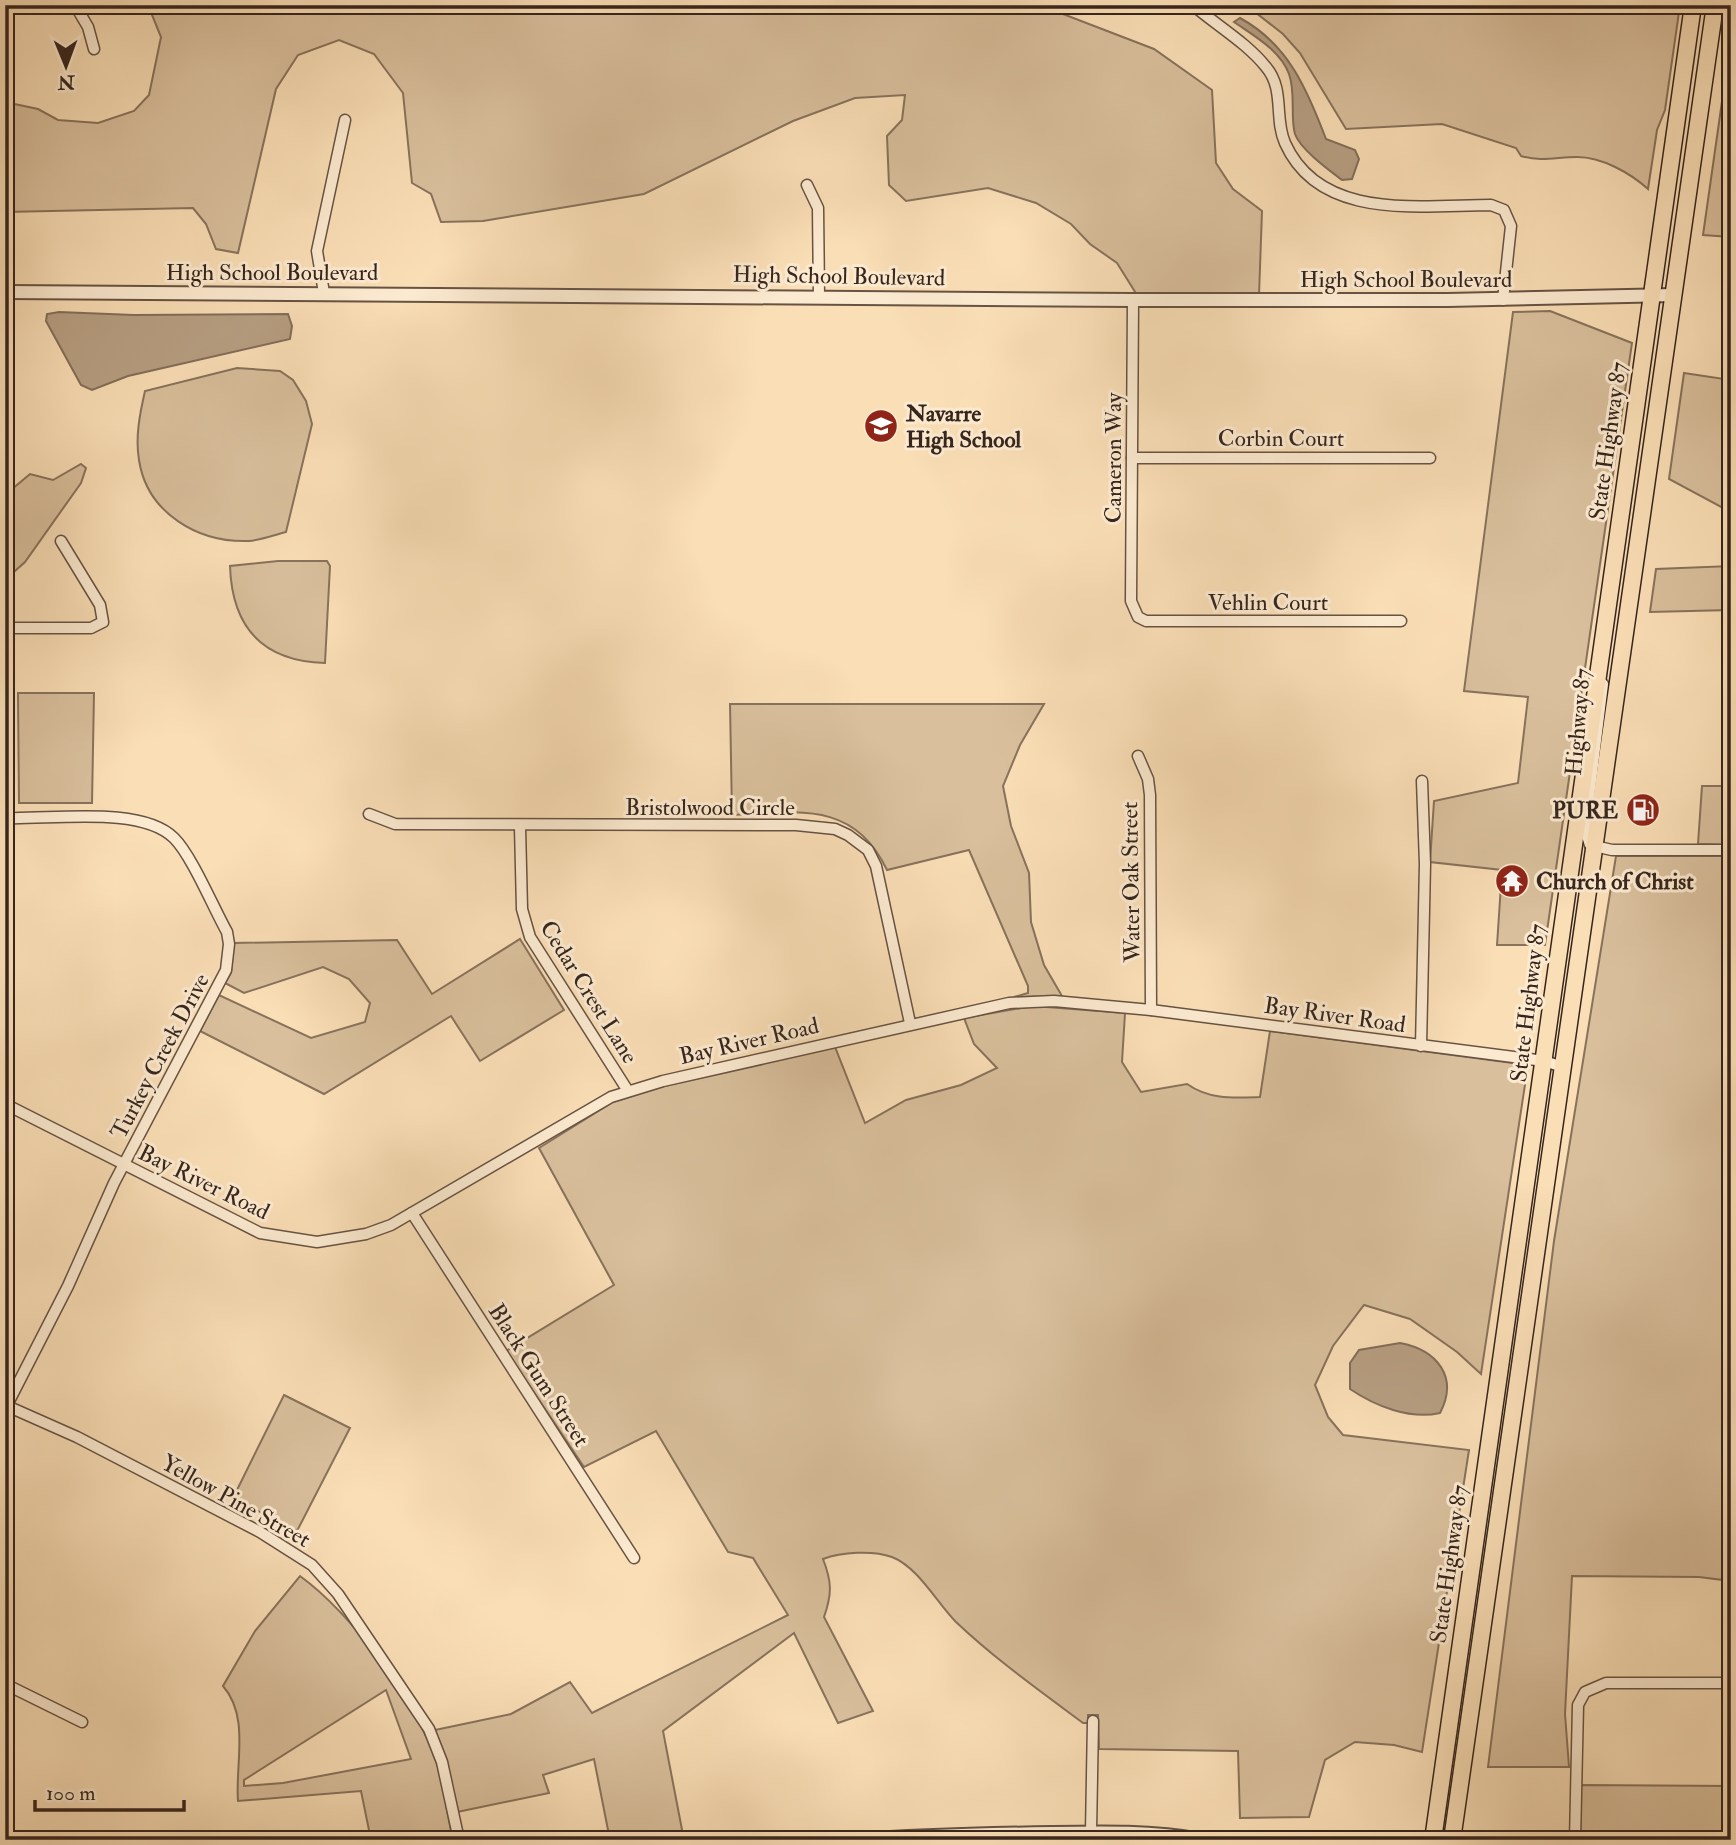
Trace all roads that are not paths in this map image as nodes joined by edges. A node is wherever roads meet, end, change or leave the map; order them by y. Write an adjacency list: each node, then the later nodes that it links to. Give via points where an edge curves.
1 (75, 5): 5 (street)
2 (1192, 5): 14 (street, via 1267,68 1277,88 1287,149 1333,192 1370,204 1491,205 1504,210 1511,226)
3 (1693, 5): 10 (highway, State Highway 87)
4 (1715, 5): 11 (highway)
5 (94, 49)
6 (345, 120): 9 (street, via 317,251)
7 (807, 185): 12 (street, via 818,208)
8 (5, 292): 9 (street, High School Boulevard)
9 (324, 293): 12 (street, High School Boulevard)
10 (1651, 295): 11 (street, High School Boulevard); 14 (street, High School Boulevard); 21 (highway, State Highway 87)
11 (1673, 295): 27 (highway)
12 (819, 296): 13 (street, High School Boulevard)
13 (1133, 300): 14 (street, High School Boulevard); 16 (street, Cameron Way)
14 (1503, 300)
15 (1430, 457): 16 (street, Corbin Court)
16 (1132, 458): 18 (street, Cameron Way, via 1131,601)
17 (61, 541): 20 (street, via 100,605 103,622 91,628)
18 (1136, 615): 19 (street, Vehlin Court, via 1146,621)
19 (1401, 621)
20 (5, 628)
21 (1603, 638): 27 (street, Highway 87, via 1603,699 1585,830 1590,845); 32 (highway, State Highway 87)
22 (1138, 756): 29 (street, Water Oak Street, via 1150,795)
23 (1422, 781): 31 (street, via 1425,864)
24 (369, 814): 26 (street, Bristolwood Circle, via 395,824)
25 (5, 818): 36 (street, Turkey Creek Drive, via 120,818 155,825 174,837 227,932 226,970)
26 (520, 827): 30 (street, Bristolwood Circle, via 796,825 848,835 867,850 876,866); 34 (street, Cedar Crest Lane, via 522,909 530,937)
27 (1595, 846): 28 (street); 33 (highway)
28 (1731, 850)
29 (1151, 1010): 30 (street, Bay River Road, via 1033,1000); 31 (street, Bay River Road)
30 (910, 1024): 34 (street, Bay River Road)
31 (1420, 1046): 32 (street, Bay River Road)
32 (1544, 1061): 33 (street, Bay River Road); 48 (highway, State Highway 87)
33 (1563, 1067): 49 (highway)
34 (628, 1091): 37 (street, Bay River Road)
35 (5, 1104): 36 (street, Bay River Road)
36 (124, 1165): 37 (street, Bay River Road, via 260,1233 302,1242 366,1234); 38 (street, Turkey Creek Drive)
37 (412, 1213): 39 (street, Black Gum Street)
38 (6, 1407): 45 (street, Yellow Pine Street, via 77,1437 260,1532 312,1565 338,1594 429,1729 442,1762)
39 (634, 1558)
40 (1731, 1683): 50 (street, via 1606,1683 1585,1692 1578,1705)
41 (5, 1684): 43 (street)
42 (1093, 1721): 44 (street)
43 (82, 1722)
44 (1091, 1832): 46 (street); 47 (street, via 1165,1833)
45 (459, 1840)
46 (859, 1840)
47 (1202, 1840)
48 (1433, 1840)
49 (1452, 1840)
50 (1575, 1840)

